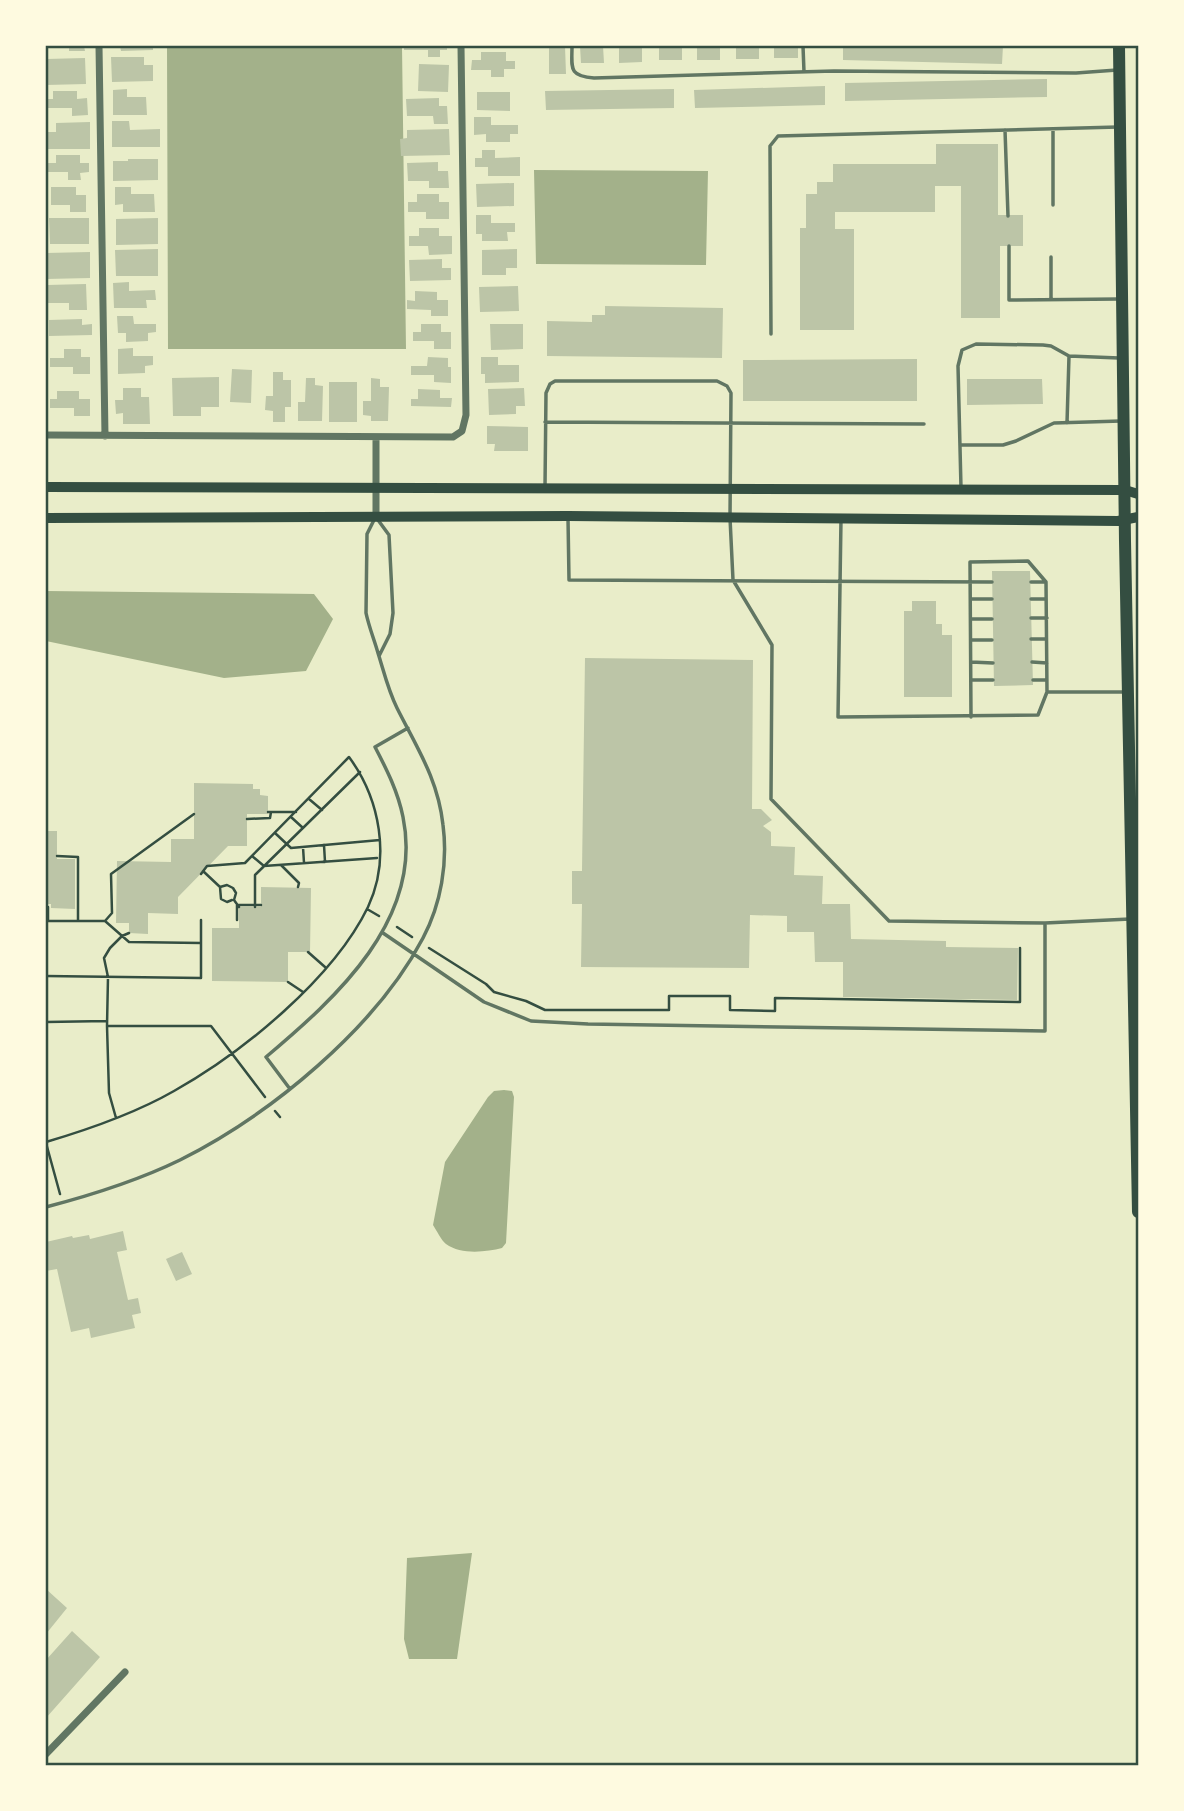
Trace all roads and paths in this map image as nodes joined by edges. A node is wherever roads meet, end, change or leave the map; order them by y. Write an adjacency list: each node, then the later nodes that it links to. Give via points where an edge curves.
1 (99, 46): 26 (street)
2 (461, 46): 27 (street, via 466,420 462,431 453,437)
3 (572, 46): 7 (lane, via 572,69 579,77)
4 (803, 46): 7 (lane)
5 (1119, 46): 6 (highway)
6 (1119, 70): 7 (lane); 8 (highway)
7 (804, 72)
8 (1120, 127): 9 (lane); 16 (highway)
9 (1053, 128): 10 (lane); 11 (lane)
10 (1005, 130): 12 (lane); 17 (lane, via 785,134 773,140)
11 (1053, 205)
12 (1008, 216)
13 (1009, 246): 15 (lane, via 1009,300)
14 (1051, 257): 15 (lane)
15 (1051, 299): 16 (lane)
16 (1121, 299): 19 (highway)
17 (771, 334)
18 (1069, 356): 19 (lane); 22 (lane); 28 (lane, via 1043,345 976,344 962,350 958,366)
19 (1122, 358): 20 (highway)
20 (1124, 421): 22 (lane); 34 (highway)
21 (545, 422): 23 (lane); 23 (lane, via 547,388 555,381 716,381 731,393); 31 (lane)
22 (1067, 423): 28 (lane, via 1048,425 1003,444)
23 (731, 424): 24 (lane); 32 (lane)
24 (924, 424)
25 (46, 435): 26 (street)
26 (105, 436): 27 (street)
27 (376, 438): 30 (street)
28 (960, 444): 33 (lane)
29 (46, 487): 30 (main road)
30 (376, 487): 31 (main road); 36 (street)
31 (545, 488): 32 (main road)
32 (730, 488): 33 (main road); 40 (lane)
33 (961, 490): 34 (main road)
34 (1125, 490): 35 (main road); 42 (highway)
35 (1139, 494)
36 (376, 516): 37 (main road); 39 (main road); 61 (lane, via 367,534 366,613); 61 (lane, via 389,535 393,613 390,634)
37 (568, 516): 40 (main road); 43 (lane, via 569,580)
38 (1139, 517): 42 (main road)
39 (46, 518)
40 (730, 518): 41 (main road); 43 (lane)
41 (841, 519): 42 (main road); 44 (lane)
42 (1125, 520): 71 (highway)
43 (733, 580): 44 (lane); 109 (lane, via 772,645 771,799 889,920)
44 (840, 581): 45 (lane); 72 (lane, via 838,717)
45 (971, 582): 46 (lane); 48 (lane, via 970,562 1028,561); 49 (lane)
46 (992, 582)
47 (1031, 582): 48 (lane)
48 (1046, 582): 52 (lane)
49 (971, 599): 50 (lane); 55 (lane)
50 (992, 599)
51 (1031, 599): 52 (lane)
52 (1046, 599): 54 (lane)
53 (1031, 618): 54 (lane)
54 (1046, 618): 58 (lane)
55 (971, 619): 56 (lane); 59 (lane)
56 (992, 619)
57 (1031, 639): 58 (lane)
58 (1047, 639): 65 (lane)
59 (971, 640): 60 (lane); 62 (lane)
60 (992, 640)
61 (379, 656): 73 (lane, via 383,676)
62 (971, 662): 64 (lane); 66 (lane)
63 (1032, 662): 65 (lane)
64 (993, 663)
65 (1047, 663): 69 (lane)
66 (971, 680): 67 (lane); 72 (lane)
67 (993, 680)
68 (1033, 680): 69 (lane)
69 (1046, 680): 70 (lane)
70 (1046, 692): 71 (lane); 72 (lane, via 1038,715)
71 (1128, 692): 102 (highway)
72 (971, 717)
73 (408, 729): 108 (lane, via 375,747 399,798 406,841 402,883); 114 (lane, via 434,779 445,852 432,915)
74 (360, 772): 75 (path, via 349,757); 76 (path); 83 (path, via 372,797)
75 (309, 799): 76 (path); 77 (path)
76 (322, 810): 81 (path)
77 (296, 812): 79 (path); 80 (path, via 269,812 270,818)
78 (194, 814): 107 (path, via 111,874 112,913)
79 (290, 817): 81 (path); 82 (path)
80 (247, 819)
81 (303, 828): 84 (path)
82 (275, 833): 84 (path); 88 (path)
83 (380, 840): 85 (path); 101 (path, via 378,877)
84 (286, 845): 86 (path); 93 (path)
85 (324, 845): 86 (path); 90 (path)
86 (303, 847): 91 (path)
87 (57, 856): 106 (path, via 78,857)
88 (252, 856): 93 (path); 94 (path, via 245,863 207,866 202,872)
89 (377, 858): 90 (path)
90 (325, 862): 91 (path)
91 (303, 863): 92 (path)
92 (281, 865): 93 (path); 95 (path)
93 (264, 866): 99 (path, via 255,875)
94 (220, 887): 96 (path, via 220,899); 96 (path, via 233,888)
95 (298, 887)
96 (233, 900): 98 (path)
97 (261, 905): 99 (path)
98 (238, 906): 99 (path); 105 (path)
99 (255, 906)
100 (46, 907): 103 (path)
101 (367, 909): 108 (path); 118 (path)
102 (1132, 919): 109 (lane); 130 (highway)
103 (47, 920): 106 (path)
104 (201, 920): 113 (path)
105 (237, 920)
106 (78, 921): 107 (path)
107 (105, 921): 112 (path)
108 (388, 922): 111 (lane); 114 (path)
109 (1045, 923): 117 (lane, via 1045,1031 531,1021 484,1002)
110 (130, 933): 112 (path)
111 (383, 933): 117 (lane); 126 (lane, via 325,1004 266,1057)
112 (122, 936): 113 (path, via 130,942); 120 (path, via 104,958)
113 (201, 943): 120 (path, via 201,978)
114 (420, 943): 115 (path, via 494,992 545,1010 670,1010 668,996 730,996 730,1010 775,1011 775,998 1020,1002); 117 (lane)
115 (1020, 948)
116 (308, 953): 118 (path)
117 (414, 955): 126 (lane, via 349,1035)
118 (325, 967): 122 (path)
119 (46, 976): 120 (path)
120 (108, 976): 124 (path)
121 (288, 982): 122 (path)
122 (303, 992): 125 (path, via 270,1025)
123 (46, 1022): 124 (path)
124 (107, 1024): 125 (path, via 211,1026); 129 (path, via 109,1093)
125 (232, 1053): 127 (path); 129 (path, via 172,1092)
126 (290, 1089): 127 (lane)
127 (270, 1104): 128 (path); 132 (lane, via 180,1160)
128 (280, 1117)
129 (116, 1118): 131 (path)
130 (1138, 1135): 134 (highway)
131 (46, 1141): 132 (path, via 60,1194)
132 (57, 1204): 133 (lane)
133 (46, 1207)
134 (1139, 1212)
135 (125, 1672): 136 (street)
136 (46, 1754)

